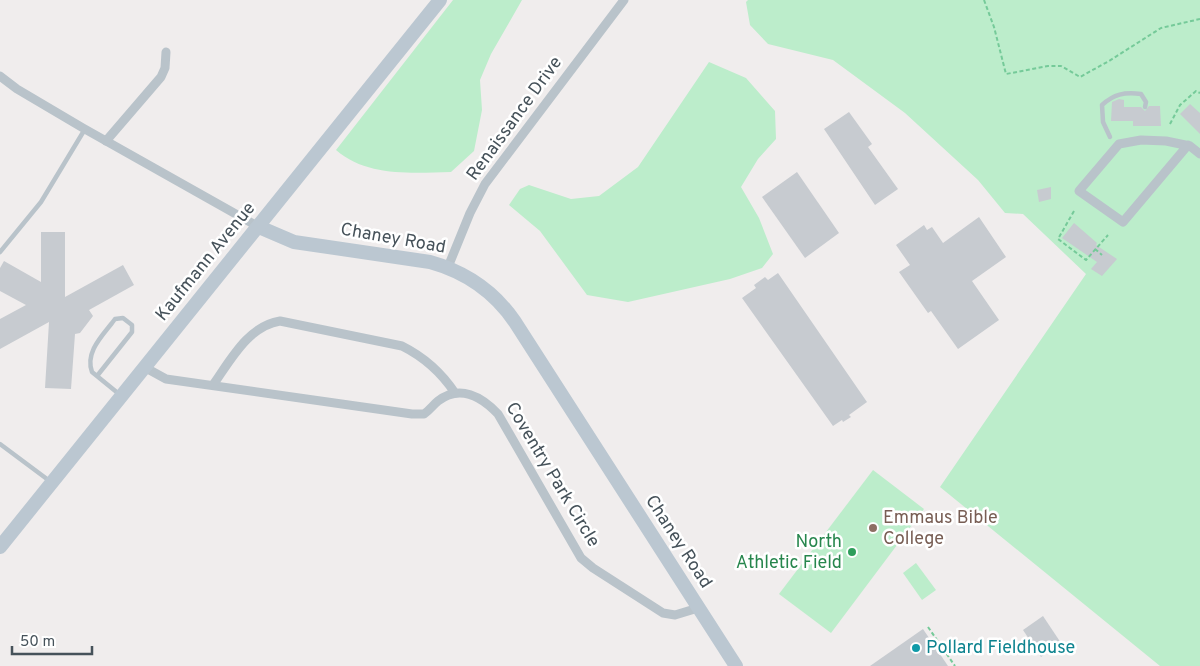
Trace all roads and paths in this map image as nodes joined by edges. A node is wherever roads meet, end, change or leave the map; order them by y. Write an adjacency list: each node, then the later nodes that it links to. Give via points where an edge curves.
1 (440, 0): 16 (main road, Kaufmann Avenue)
2 (624, 0): 21 (street, Renaissance Drive, via 486,184)
3 (984, 0): 4 (path, via 1006,74 1061,66 1080,77 1162,28)
4 (1200, 19)
5 (166, 52): 12 (street, via 161,77)
6 (0, 76): 10 (street, Chaney Road)
7 (1200, 93): 9 (path, via 1196,91 1180,105)
8 (1145, 107): 11 (lane, via 1141,94 1113,95 1102,105 1103,122)
9 (1170, 124)
10 (85, 129): 12 (street, Chaney Road); 19 (lane, via 41,202)
11 (1110, 138)
12 (106, 141): 16 (street, Chaney Road)
13 (1188, 145): 13 (street, via 1141,140 1119,144 1079,191 1123,222); 14 (street)
14 (1200, 154)
15 (1074, 211): 18 (path, via 1058,239 1086,260)
16 (259, 227): 21 (main road, Chaney Road, via 294,242); 22 (main road, Kaufmann Avenue)
17 (1108, 235): 18 (path)
18 (1095, 249): 20 (path)
19 (0, 252)
20 (1102, 256)
21 (448, 267): 30 (main road, Chaney Road, via 482,285 508,313)
22 (146, 368): 24 (street, via 166,379); 26 (main road, Kaufmann Avenue)
23 (96, 376): 23 (lane, via 91,368 93,350 115,319 123,318 134,328); 26 (lane)
24 (213, 386): 25 (street, via 424,414); 25 (street, via 246,340 267,323 280,321 402,346 416,353 443,376)
25 (455, 392): 30 (street, Coventry Park Circle, via 472,394 498,414 581,558 662,613 675,615)
26 (122, 397): 28 (main road, Kaufmann Avenue)
27 (0, 444): 28 (lane)
28 (53, 482): 29 (main road, Kaufmann Avenue)
29 (0, 546)
30 (698, 608): 32 (main road, Chaney Road)
31 (928, 627): 33 (path)
32 (736, 666)
33 (955, 666)

